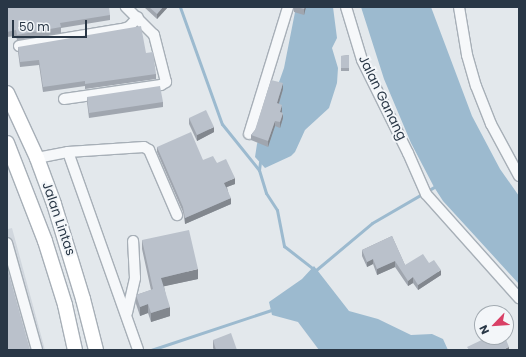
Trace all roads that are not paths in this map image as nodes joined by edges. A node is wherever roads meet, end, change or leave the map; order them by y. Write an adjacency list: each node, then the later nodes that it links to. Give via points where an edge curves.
1 (126, 7): 5 (street)
2 (288, 7): 9 (street)
3 (346, 7): 19 (street, Jalan Ganang, via 362,60 424,191)
4 (459, 7): 15 (street, via 467,55 476,86 491,124)
5 (138, 17): 6 (street, via 129,27 122,29); 8 (street, via 154,35 165,83)
6 (19, 46)
7 (7, 93): 12 (highway, Jalan Lintas)
8 (64, 99)
9 (248, 134)
10 (7, 143): 14 (highway, Jalan Lintas)
11 (68, 152): 12 (street); 16 (street, via 137,146 148,150); 20 (street)
12 (37, 158): 21 (highway, Jalan Lintas, via 65,238)
13 (7, 165): 14 (street)
14 (21, 175): 23 (highway, Jalan Lintas, via 62,298)
15 (519, 176)
16 (177, 214)
17 (133, 241): 20 (street, via 135,278)
18 (7, 243): 22 (street)
19 (519, 298)
20 (127, 315): 24 (street)
21 (95, 346)
22 (37, 350)
23 (75, 350)
24 (138, 350)

